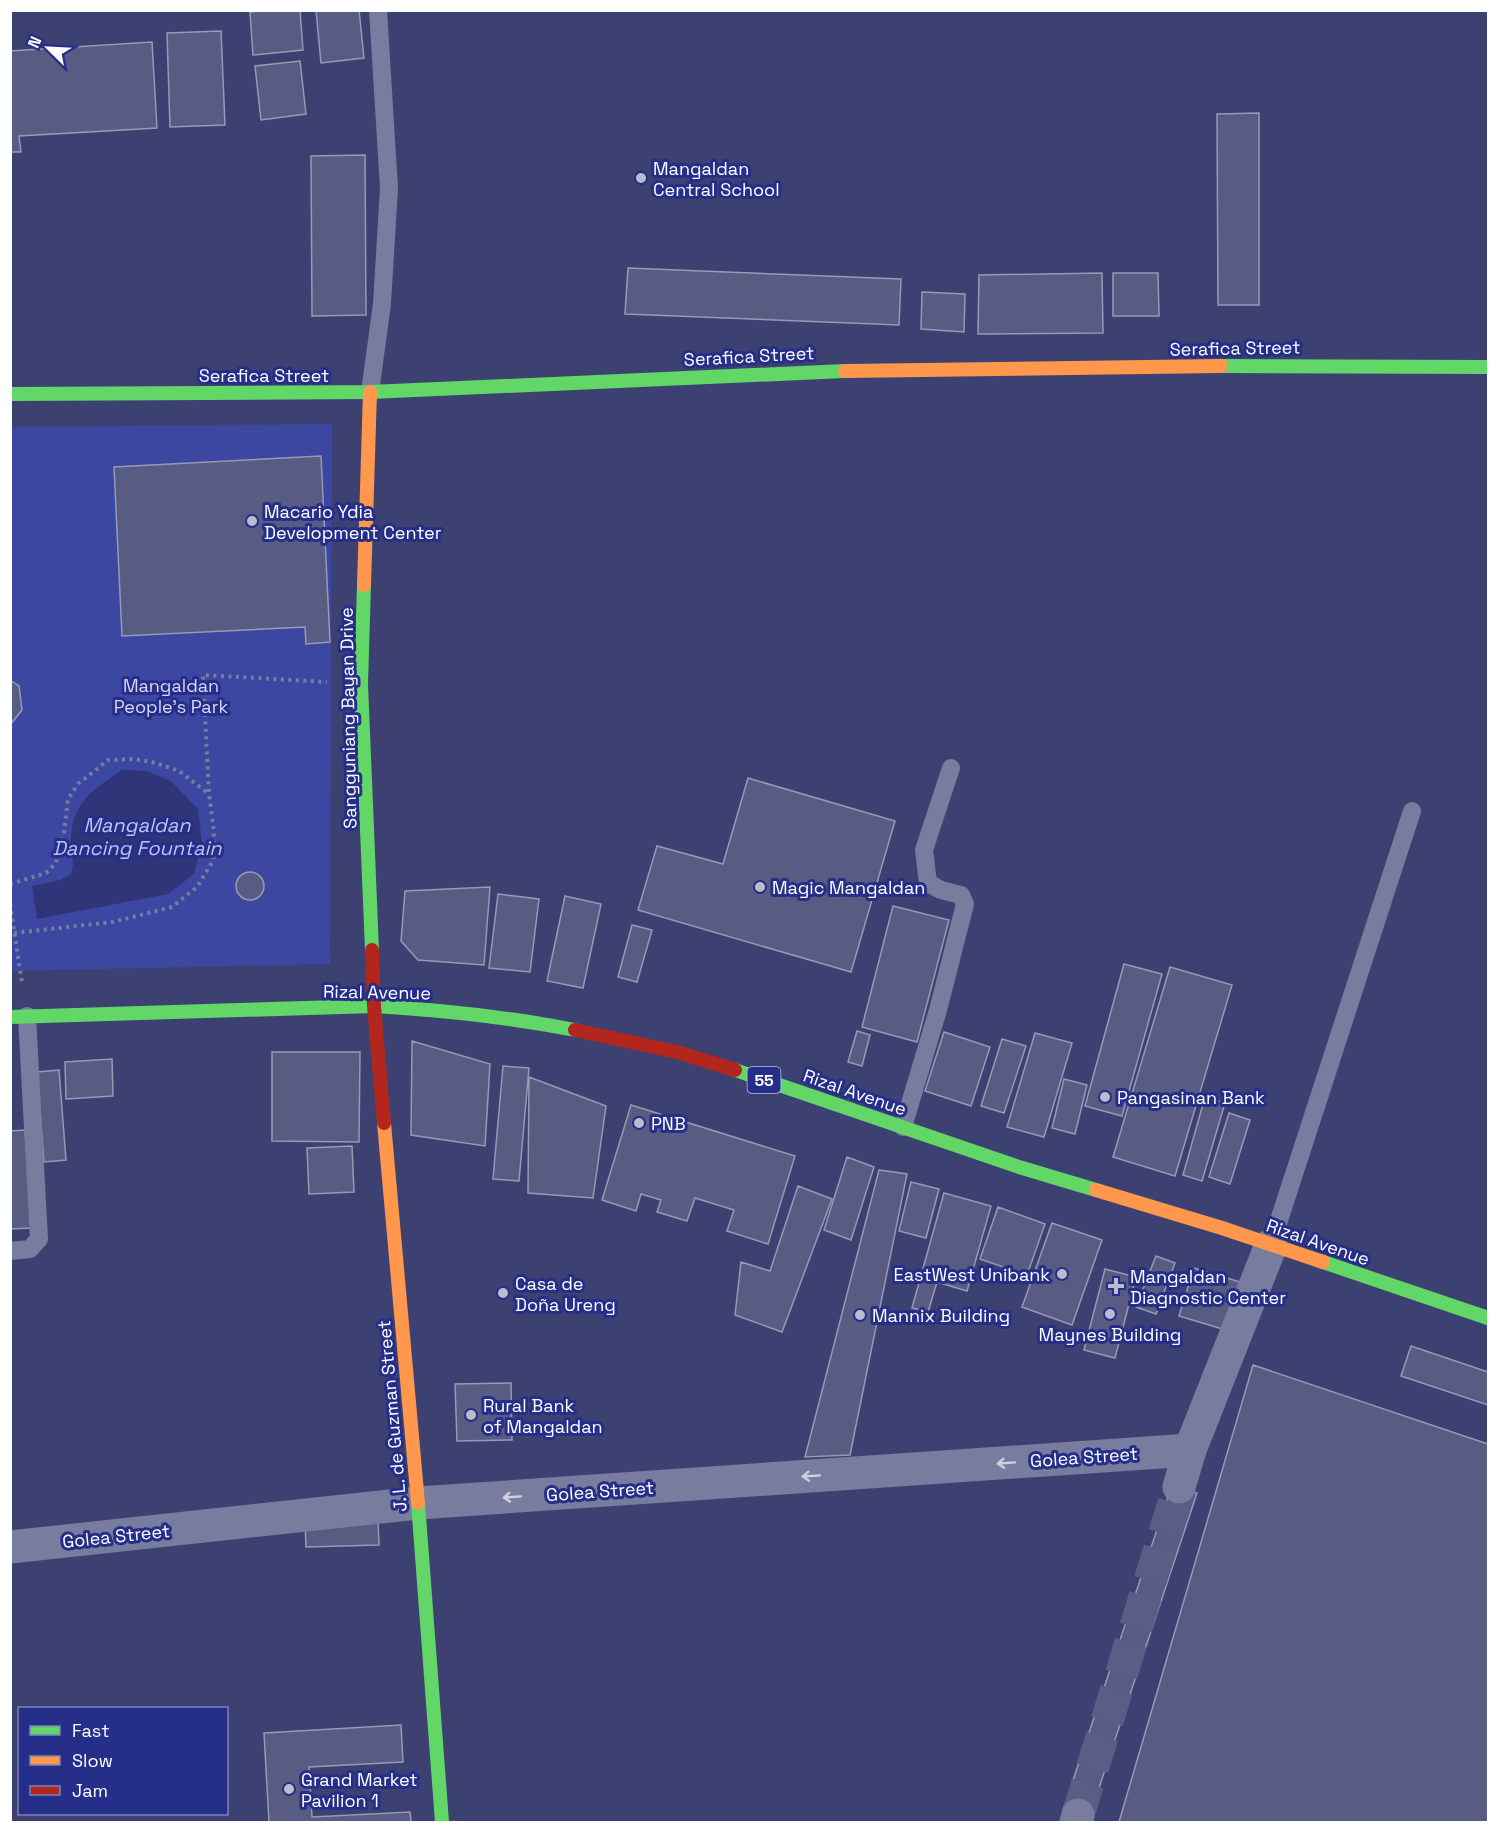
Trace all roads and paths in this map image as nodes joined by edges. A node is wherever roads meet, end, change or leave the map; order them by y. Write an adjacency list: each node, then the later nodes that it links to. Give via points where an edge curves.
1 (378, 10): 3 (lane, via 389,188 382,304)
2 (1488, 367): 3 (main road, Serafica Street, via 1295,365 807,371)
3 (370, 392): 4 (main road, Serafica Street); 5 (main road, Sangguniang Bayan Drive)
4 (10, 394)
5 (361, 684): 7 (path, via 203,675); 12 (main road, Sangguniang Bayan Drive)
6 (951, 768): 14 (lane, via 924,850 928,883 941,891 961,895 964,904)
7 (209, 794): 9 (path, via 179,771 156,763 108,760 78,784 68,799 56,863 46,873); 11 (path, via 213,861 197,887 172,907 113,922)
8 (1412, 811): 15 (lane)
9 (10, 884)
10 (10, 904): 11 (path)
11 (14, 933): 13 (path)
12 (374, 1006): 13 (main road, Rizal Avenue / 55); 14 (main road, Rizal Avenue / 55, via 522,1020 626,1040 744,1073); 20 (main road, J. L. de Guzman Street)
13 (19, 1016): 16 (lane, via 39,1239 30,1249)
14 (903, 1127): 15 (main road, Rizal Avenue / 55)
15 (1270, 1245): 17 (main road, Rizal Avenue / 55); 18 (street)
16 (10, 1251)
17 (1488, 1318)
18 (1190, 1450): 19 (street); 20 (street, Golea Street, one-way to 20)
19 (1179, 1487)
20 (418, 1503): 21 (street, Golea Street); 22 (main road, J. L. de Guzman Street)
21 (10, 1547)
22 (442, 1822)

